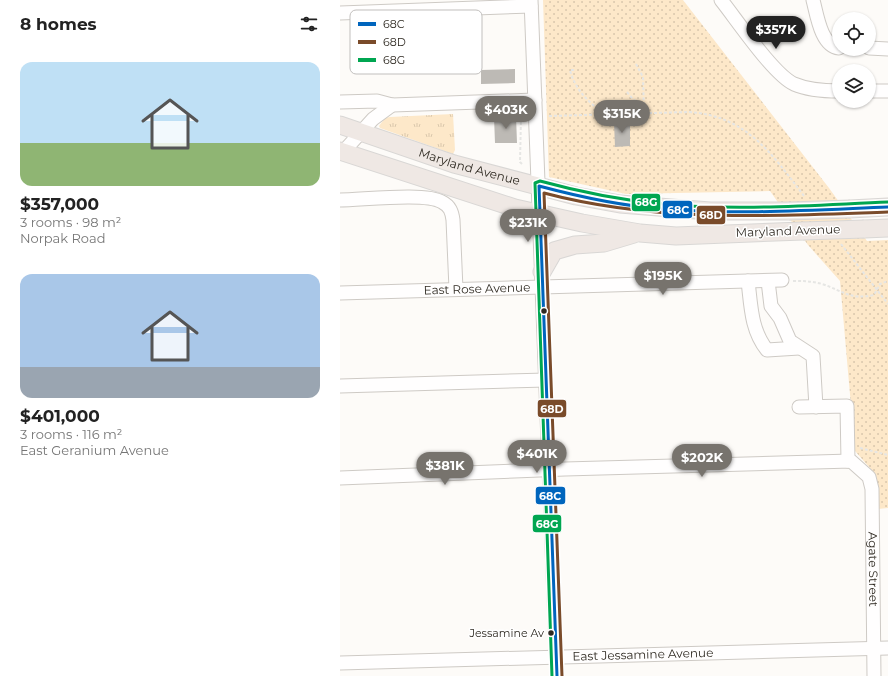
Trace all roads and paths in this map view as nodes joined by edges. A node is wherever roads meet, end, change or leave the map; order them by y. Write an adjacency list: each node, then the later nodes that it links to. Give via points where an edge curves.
1 (721, 0): 12 (street, via 777,71 793,83 817,90)
2 (813, 0): 7 (street, via 825,39)
3 (531, 3): 4 (street); 16 (street)
4 (397, 10)
5 (350, 12): 6 (street)
6 (340, 13)
7 (832, 45)
8 (876, 48): 9 (street)
9 (888, 49)
10 (636, 64): 19 (path, via 643,77)
11 (574, 70): 20 (path, via 570,70 576,85 589,103)
12 (832, 91)
13 (876, 91): 14 (street)
14 (888, 91)
15 (627, 92): 19 (path)
16 (535, 100): 18 (street); 22 (street)
17 (340, 102): 18 (street, via 377,101)
18 (392, 105): 24 (street)
19 (644, 112): 20 (path); 25 (path, via 689,112 718,117 745,130)
20 (605, 114): 22 (path)
21 (521, 117): 27 (path)
22 (535, 117): 28 (street)
23 (340, 125): 24 (main road, Maryland Avenue)
24 (362, 132): 26 (street); 28 (main road, Maryland Avenue, via 454,164)
25 (767, 148)
26 (341, 152): 31 (main road, Maryland Avenue, via 487,200)
27 (522, 164)
28 (539, 186): 30 (main road, Maryland Avenue, bridge, via 576,196 655,208 752,212); 31 (street)
29 (340, 200): 39 (street, via 427,197 442,202 451,209 453,220)
30 (888, 207)
31 (539, 214): 33 (main road, Maryland Avenue); 34 (street)
32 (888, 228): 33 (main road, Maryland Avenue, bridge, via 676,236)
33 (640, 233): 34 (main road, via 554,251)
34 (542, 280): 36 (street, East Rose Avenue); 39 (street, East Rose Avenue); 42 (street)
35 (782, 280): 37 (street, East Rose Avenue); 38 (path, via 814,282 847,296 857,297 874,295 880,284)
36 (748, 281): 37 (street, East Rose Avenue); 41 (street, via 753,321 759,340 767,350)
37 (768, 281): 41 (street, via 771,306 780,318 790,341)
38 (887, 281)
39 (456, 290): 40 (street, East Rose Avenue)
40 (340, 293)
41 (799, 348): 44 (street, via 813,356)
42 (546, 380): 43 (street); 49 (street)
43 (340, 386)
44 (816, 406): 45 (street); 48 (street, via 847,406)
45 (799, 407)
46 (857, 448): 47 (path)
47 (888, 455)
48 (848, 461): 49 (street); 52 (street, Agate Street, via 869,477 872,489)
49 (550, 469): 50 (street); 53 (street)
50 (340, 478)
51 (888, 648): 52 (street, East Jessamine Avenue)
52 (873, 649): 53 (street, East Jessamine Avenue); 56 (street, Agate Street)
53 (557, 656): 54 (street, East Jessamine Avenue); 55 (street)
54 (340, 663)
55 (557, 676)
56 (874, 676)

